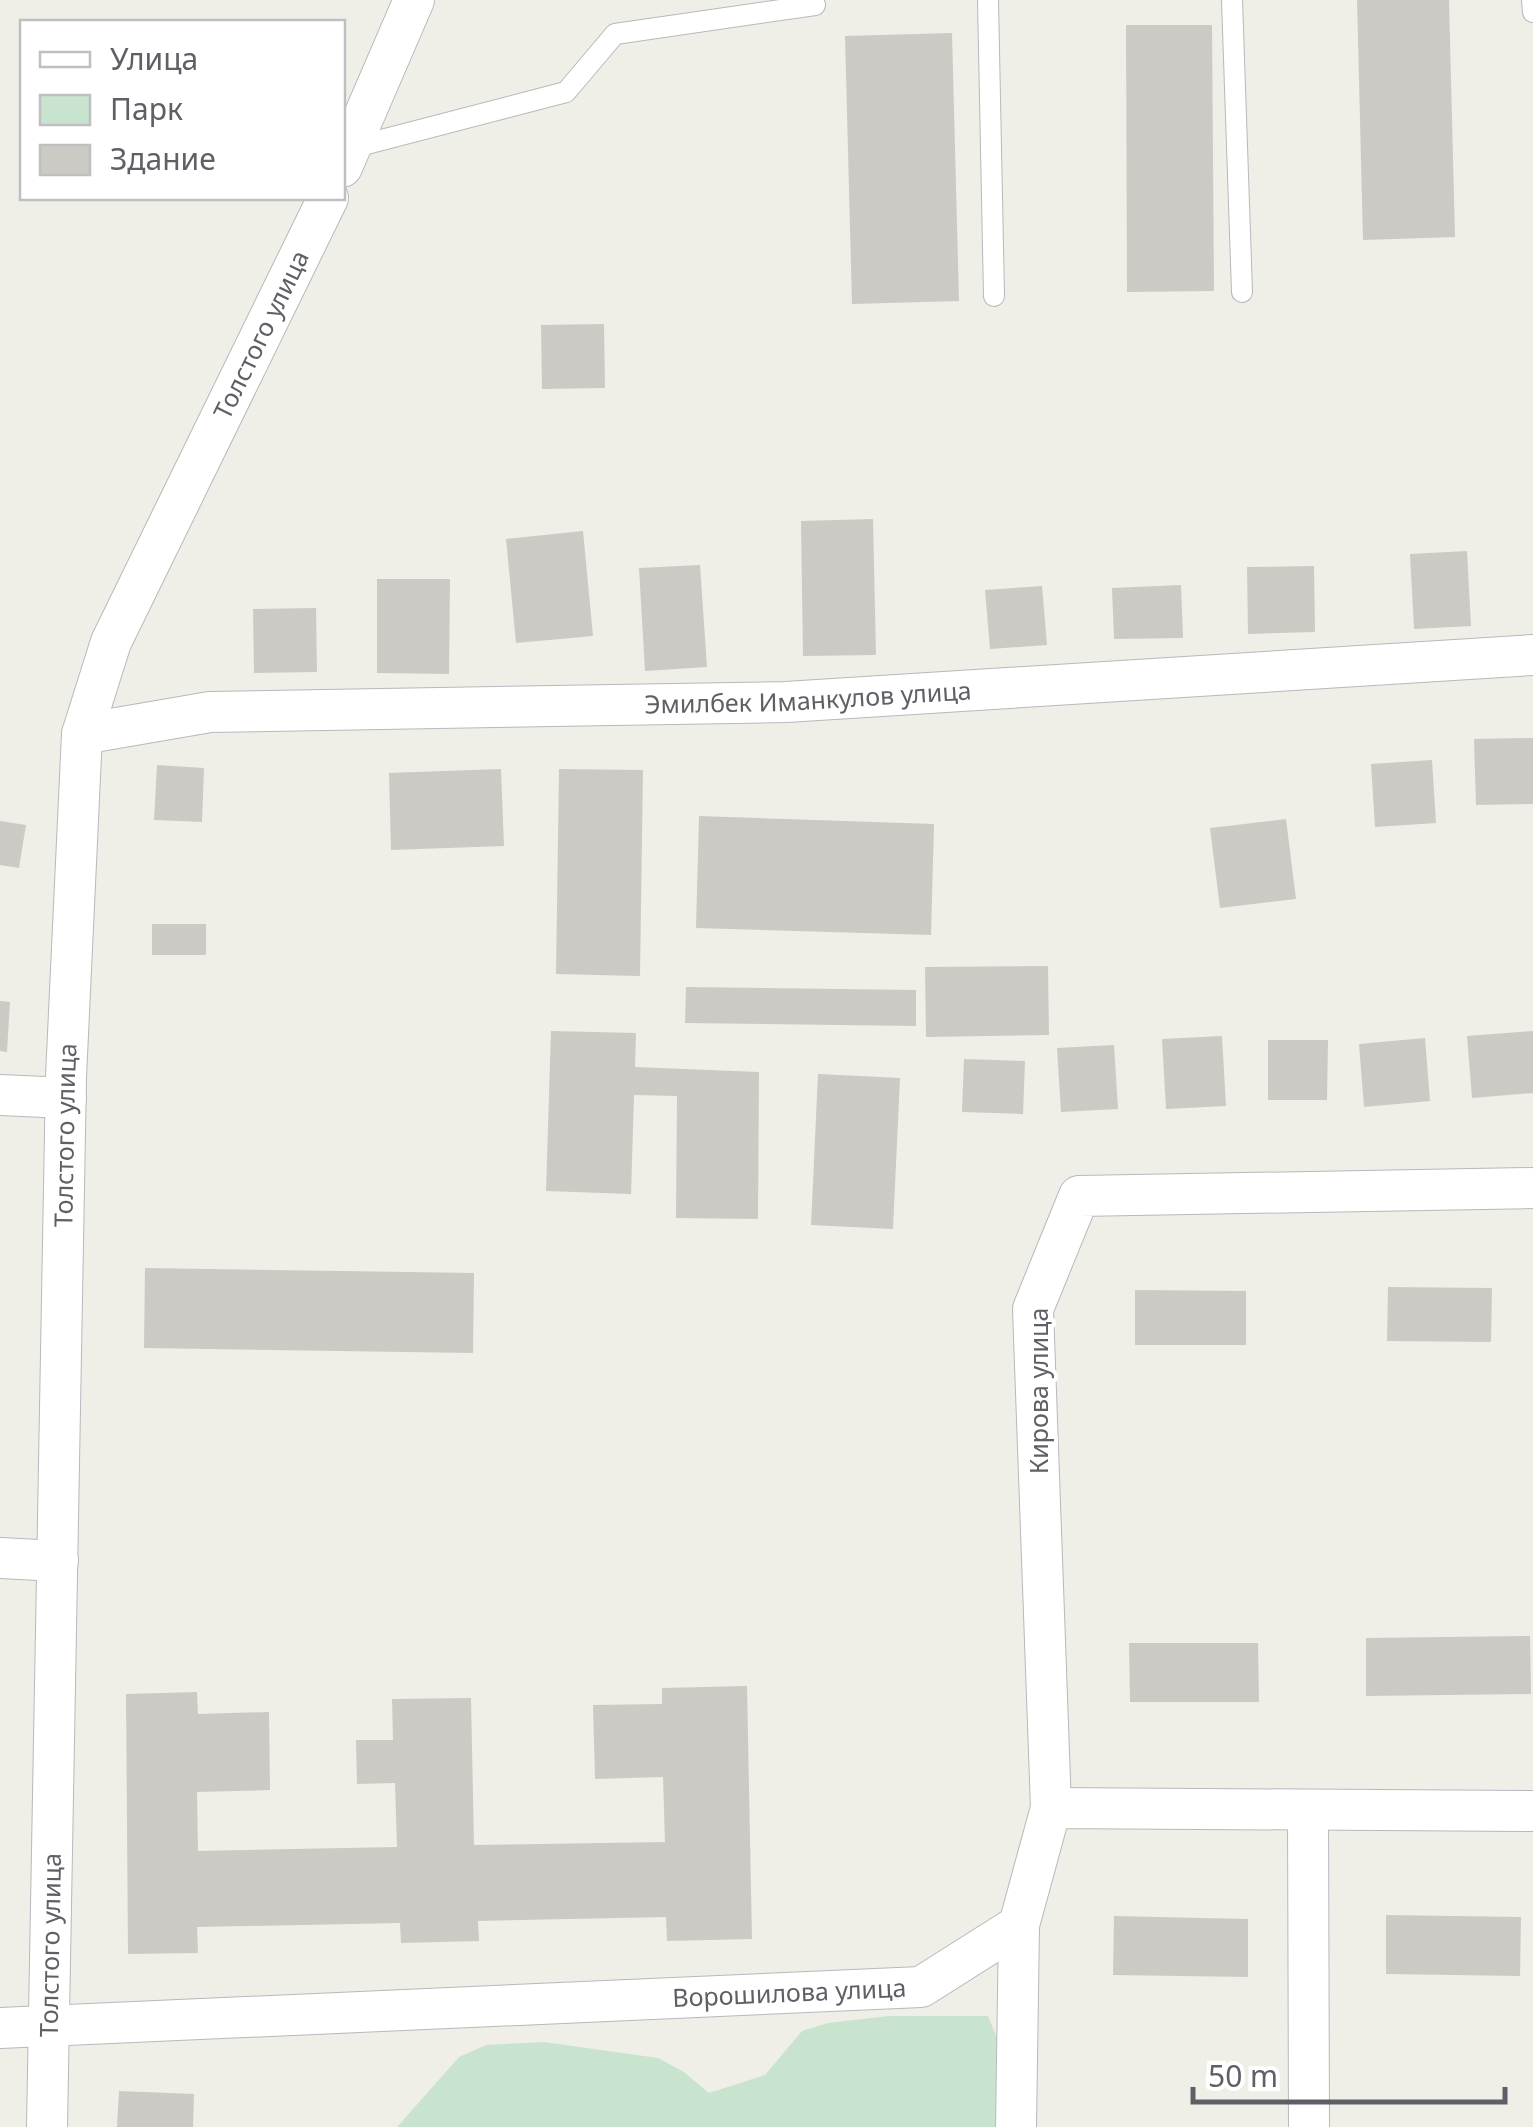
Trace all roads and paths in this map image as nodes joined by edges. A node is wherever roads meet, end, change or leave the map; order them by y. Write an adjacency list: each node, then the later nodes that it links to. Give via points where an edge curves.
1 (414, 0): 7 (street)
2 (988, 0): 10 (lane)
3 (1232, 0): 9 (lane)
4 (1532, 0): 6 (lane)
5 (815, 5): 7 (lane, via 616,34 566,92)
6 (1533, 12)
7 (347, 158)
8 (327, 200): 12 (street, Толстого улица, via 111,642)
9 (1242, 292)
10 (994, 296)
11 (1533, 655): 12 (street, Эмилбек Иманкулов улица, via 786,702 210,712)
12 (82, 734): 14 (street, Толстого улица)
13 (0, 1095): 14 (street)
14 (66, 1098): 17 (street, Толстого улица)
15 (1533, 1188): 18 (street, Кирова улица, via 1079,1196 1033,1309)
16 (0, 1558): 17 (street)
17 (58, 1561): 22 (street, Толстого улица)
18 (1050, 1808): 19 (street); 21 (street)
19 (1308, 1810): 20 (street); 26 (street)
20 (1533, 1811)
21 (1019, 1925): 22 (street, Ворошилова улица, via 920,1987); 25 (street)
22 (49, 2027): 23 (street, Ворошилова улица); 24 (street, Толстого улица)
23 (0, 2028)
24 (48, 2127)
25 (1016, 2127)
26 (1309, 2127)

